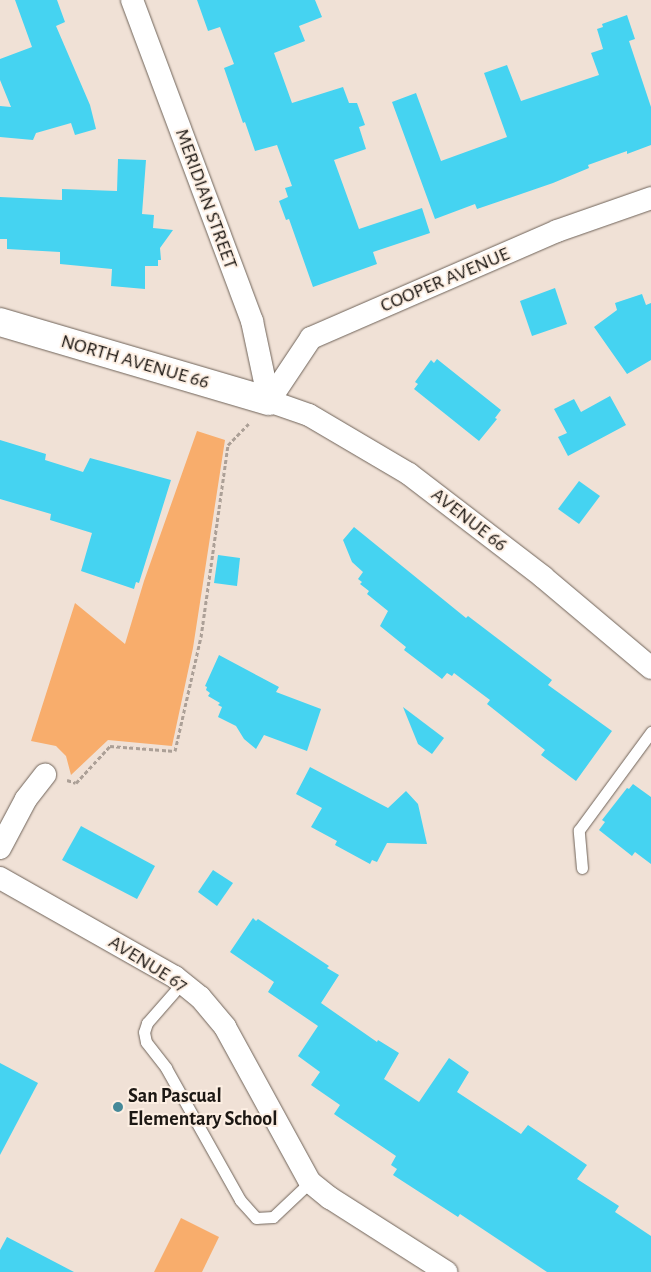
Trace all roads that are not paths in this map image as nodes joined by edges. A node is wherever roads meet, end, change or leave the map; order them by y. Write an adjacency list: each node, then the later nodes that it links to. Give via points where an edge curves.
1 (132, 0): 4 (street, MERIDIAN STREET, via 252,321)
2 (651, 198): 4 (street, COOPER AVENUE, via 558,231 311,338)
3 (0, 322): 4 (street, NORTH AVENUE 66)
4 (269, 401): 5 (street, AVENUE 66, via 309,415 409,474 543,577)
5 (651, 668)
6 (651, 732): 9 (lane, via 579,830)
7 (45, 775): 8 (street, via 26,799)
8 (0, 848)
9 (582, 868)
10 (0, 878): 11 (street, AVENUE 67)
11 (182, 983): 12 (street, AVENUE 67, via 200,997 225,1028); 12 (lane, via 147,1023 144,1032 146,1042 166,1068 240,1200 256,1218 273,1217)
12 (310, 1182): 13 (street, AVENUE 67)
13 (446, 1272)

